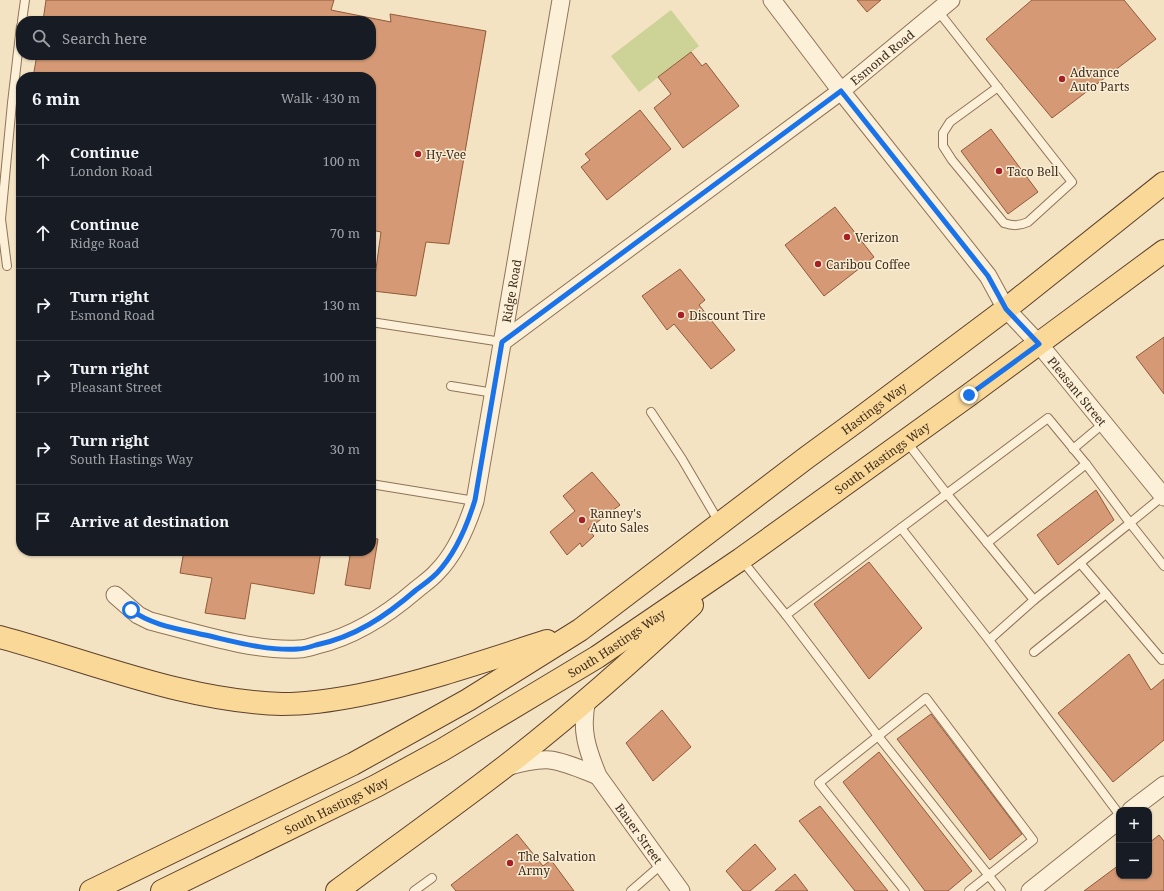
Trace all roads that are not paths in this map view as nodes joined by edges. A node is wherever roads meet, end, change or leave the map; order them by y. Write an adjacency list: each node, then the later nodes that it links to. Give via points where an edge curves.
1 (25, 0): 6 (lane)
2 (561, 0): 15 (street, Ridge Road)
3 (772, 0): 9 (street, Pleasant Street)
4 (952, 0): 5 (street, Esmond Road)
5 (938, 12): 8 (lane); 9 (street, Esmond Road)
6 (23, 16)
7 (17, 60): 12 (lane, via 1,218)
8 (998, 87): 8 (lane, via 1072,182 1022,225 1012,226 1004,222 943,146 943,133 950,122)
9 (841, 91): 13 (street, Pleasant Street, via 988,276); 15 (street, Esmond Road)
10 (1164, 183): 13 (main road, Hastings Way)
11 (1164, 250): 16 (main road)
12 (7, 266)
13 (1006, 309): 16 (street, Pleasant Street); 29 (main road, Hastings Way)
14 (376, 323): 15 (lane)
15 (502, 342): 18 (street, Ridge Road)
16 (1039, 344): 20 (street, Pleasant Street); 21 (main road, South Hastings Way)
17 (451, 386): 18 (lane)
18 (494, 393): 27 (street, Ridge Road)
19 (651, 412): 29 (lane)
20 (1104, 422): 22 (lane); 26 (street, Pleasant Street)
21 (906, 440): 25 (lane); 32 (main road, South Hastings Way)
22 (1073, 449): 23 (lane); 25 (lane, via 1048,418)
23 (1086, 464): 28 (lane); 31 (lane)
24 (376, 485): 27 (lane)
25 (947, 494): 30 (lane); 31 (lane)
26 (1164, 497): 28 (lane)
27 (475, 500): 36 (street, Ridge Road, via 462,534 437,573 375,622 329,642 300,649 276,649 238,643 150,621)
28 (1130, 523): 33 (lane); 34 (lane)
29 (720, 524): 40 (main road, Hastings Way)
30 (902, 528): 38 (lane); 42 (lane)
31 (987, 543): 37 (lane)
32 (741, 559): 38 (lane); 46 (main road); 58 (main road, South Hastings Way, via 597,657 442,750 369,790)
33 (1080, 563): 35 (lane); 37 (lane)
34 (1164, 566)
35 (1106, 594): 44 (lane); 45 (lane, via 1162,660)
36 (115, 595)
37 (1034, 600): 42 (lane)
38 (786, 615): 47 (lane)
39 (0, 622): 43 (main road)
40 (580, 630): 43 (main road, via 447,674 388,689 336,700 284,704 224,699 185,690); 57 (main road, via 468,700 353,764)
41 (0, 637): 43 (main road)
42 (989, 640): 52 (lane)
43 (24, 643)
44 (1034, 652)
45 (1164, 658)
46 (587, 700): 48 (main road); 49 (street, Bauer Street, via 584,731)
47 (878, 736): 55 (lane); 55 (lane, via 926,698 1033,840); 63 (lane, via 819,783)
48 (501, 769): 49 (street, via 537,760 550,760); 59 (main road)
49 (598, 776): 54 (street, Bauer Street)
50 (1164, 785): 51 (street)
51 (1135, 807)
52 (1116, 810)
53 (1116, 822): 66 (street)
54 (662, 864): 61 (lane); 62 (street, Bauer Street)
55 (988, 875): 64 (lane); 65 (lane)
56 (432, 878): 60 (lane)
57 (91, 891)
58 (162, 891)
59 (337, 891)
60 (415, 891)
61 (631, 891)
62 (681, 891)
63 (905, 891)
64 (969, 891)
65 (1001, 891)
66 (1030, 891)

